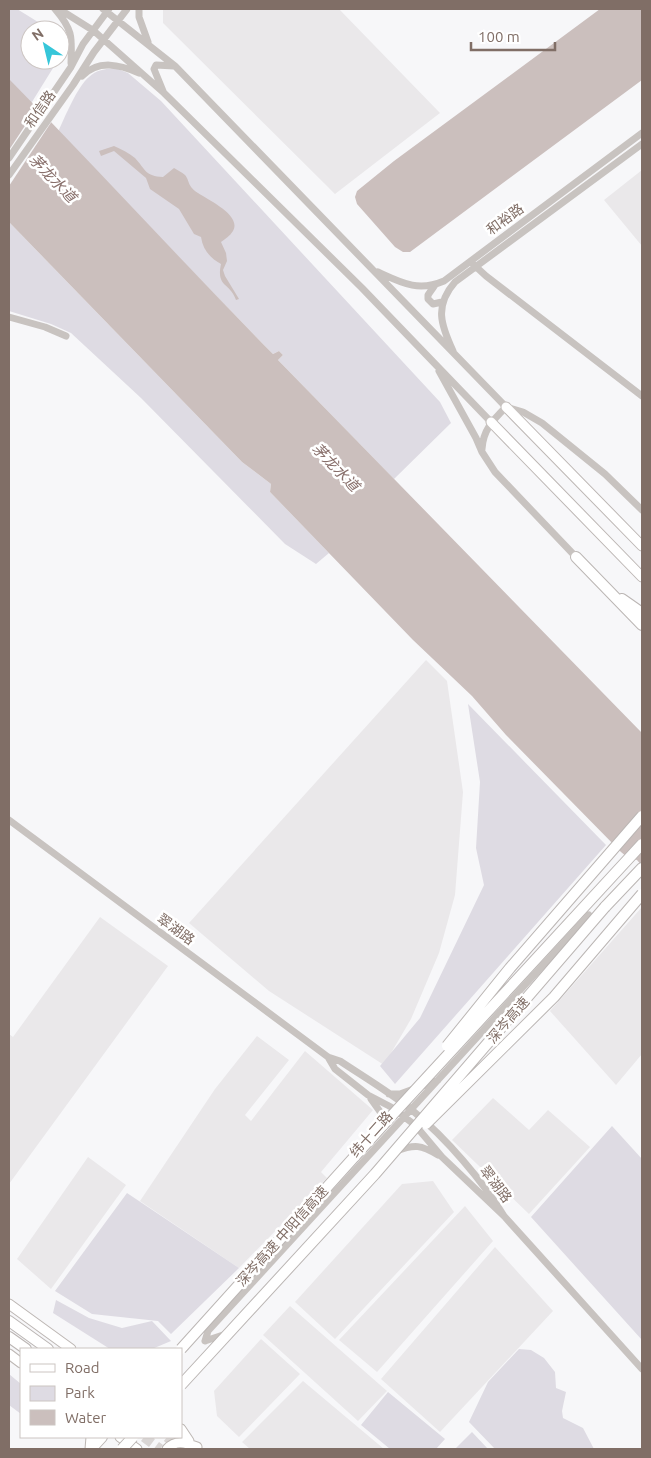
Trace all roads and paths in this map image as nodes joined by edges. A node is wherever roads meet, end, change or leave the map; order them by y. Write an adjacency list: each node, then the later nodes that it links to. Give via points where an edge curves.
1 (55, 9): 11 (street, via 72,37)
2 (59, 9): 7 (street)
3 (127, 9): 6 (street, 和信路)
4 (139, 9): 9 (street)
5 (107, 10): 6 (street); 7 (street, 和信路)
6 (118, 20): 8 (street, 和信路); 9 (street)
7 (94, 31): 8 (street); 11 (street, 和信路)
8 (104, 40): 12 (street); 13 (street, 和信路)
9 (149, 45): 10 (street)
10 (175, 66): 14 (street, via 156,65 154,69); 21 (street)
11 (71, 67): 17 (street, 和信路)
12 (145, 76): 13 (street, via 118,65 98,65); 14 (street)
13 (73, 85): 18 (street, 和信路)
14 (164, 92): 27 (street)
15 (642, 133): 19 (street, 和裕路)
16 (642, 144): 20 (street, 和裕路)
17 (9, 158)
18 (9, 175)
19 (469, 261): 20 (street); 22 (street, 和裕路, via 444,281)
20 (477, 267): 23 (street, 和裕路, via 455,282); 28 (street)
21 (372, 270): 22 (street, 和裕路, via 410,286); 26 (street)
22 (435, 284): 23 (street, via 428,301 433,304)
23 (442, 302): 26 (street, via 445,334)
24 (9, 317): 25 (street)
25 (66, 336)
26 (457, 358): 29 (street)
27 (434, 362): 30 (street); 31 (street)
28 (642, 396)
29 (506, 407): 30 (street); 32 (street, via 542,423 605,474); 33 (main road)
30 (491, 422): 31 (street); 35 (main road)
31 (482, 452): 34 (street, via 502,481)
32 (642, 510)
33 (642, 546)
34 (576, 558): 36 (highway)
35 (642, 577)
36 (605, 587): 37 (highway); 38 (highway)
37 (642, 613)
38 (642, 625)
39 (642, 816): 54 (highway, bridge, via 510,968)
40 (9, 820): 46 (street, 翠湖路)
41 (642, 844): 54 (highway, 深岑高速, bridge)
42 (642, 868): 60 (highway, 深岑高速, bridge)
43 (642, 894): 60 (highway, bridge, via 554,997)
44 (589, 915): 45 (street, 纬十二路)
45 (560, 947): 47 (street, via 568,956); 48 (street, 纬十二路)
46 (328, 1057): 49 (street, 翠湖路, via 340,1061); 50 (street, 翠湖路, via 335,1069)
47 (464, 1070): 53 (street); 56 (street, via 435,1116 434,1127)
48 (438, 1080): 49 (street, via 400,1094); 51 (street, 纬十二路)
49 (389, 1094): 51 (street, 翠湖路)
50 (368, 1095): 52 (street, 翠湖路); 57 (street, via 381,1113)
51 (412, 1110): 52 (street, 纬十二路); 53 (street, 翠湖路)
52 (404, 1117): 55 (street, 翠湖路); 57 (street, 纬十二路)
53 (421, 1118): 55 (street); 56 (street, 翠湖路)
54 (384, 1124): 68 (highway, 深岑高速 中阳信高速, bridge)
55 (415, 1125): 58 (street); 59 (street, 翠湖路)
56 (445, 1143): 61 (street, 翠湖路, via 491,1195)
57 (373, 1150): 58 (street, 纬十二路, via 208,1331 205,1341 224,1335)
58 (389, 1154): 59 (street, via 413,1146)
59 (442, 1157): 61 (street, 翠湖路)
60 (375, 1174): 73 (highway, 深岑高速 中阳信高速, bridge)
61 (504, 1216): 71 (street, 翠湖路)
62 (9, 1304): 67 (main road)
63 (9, 1320): 66 (highway)
64 (9, 1337): 65 (highway)
65 (25, 1348)
66 (47, 1348)
67 (70, 1348)
68 (182, 1348)
69 (9, 1354): 70 (main road)
70 (20, 1363)
71 (642, 1369)
72 (191, 1372): 74 (main road)
73 (182, 1384)
74 (182, 1388)
75 (101, 1438): 80 (highway)
76 (121, 1438): 82 (main road)
77 (133, 1438): 81 (highway, bridge)
78 (185, 1438): 79 (main road)
79 (198, 1448): 83 (main road, via 185,1442)
80 (90, 1449)
81 (122, 1449)
82 (136, 1449)
83 (167, 1449)

